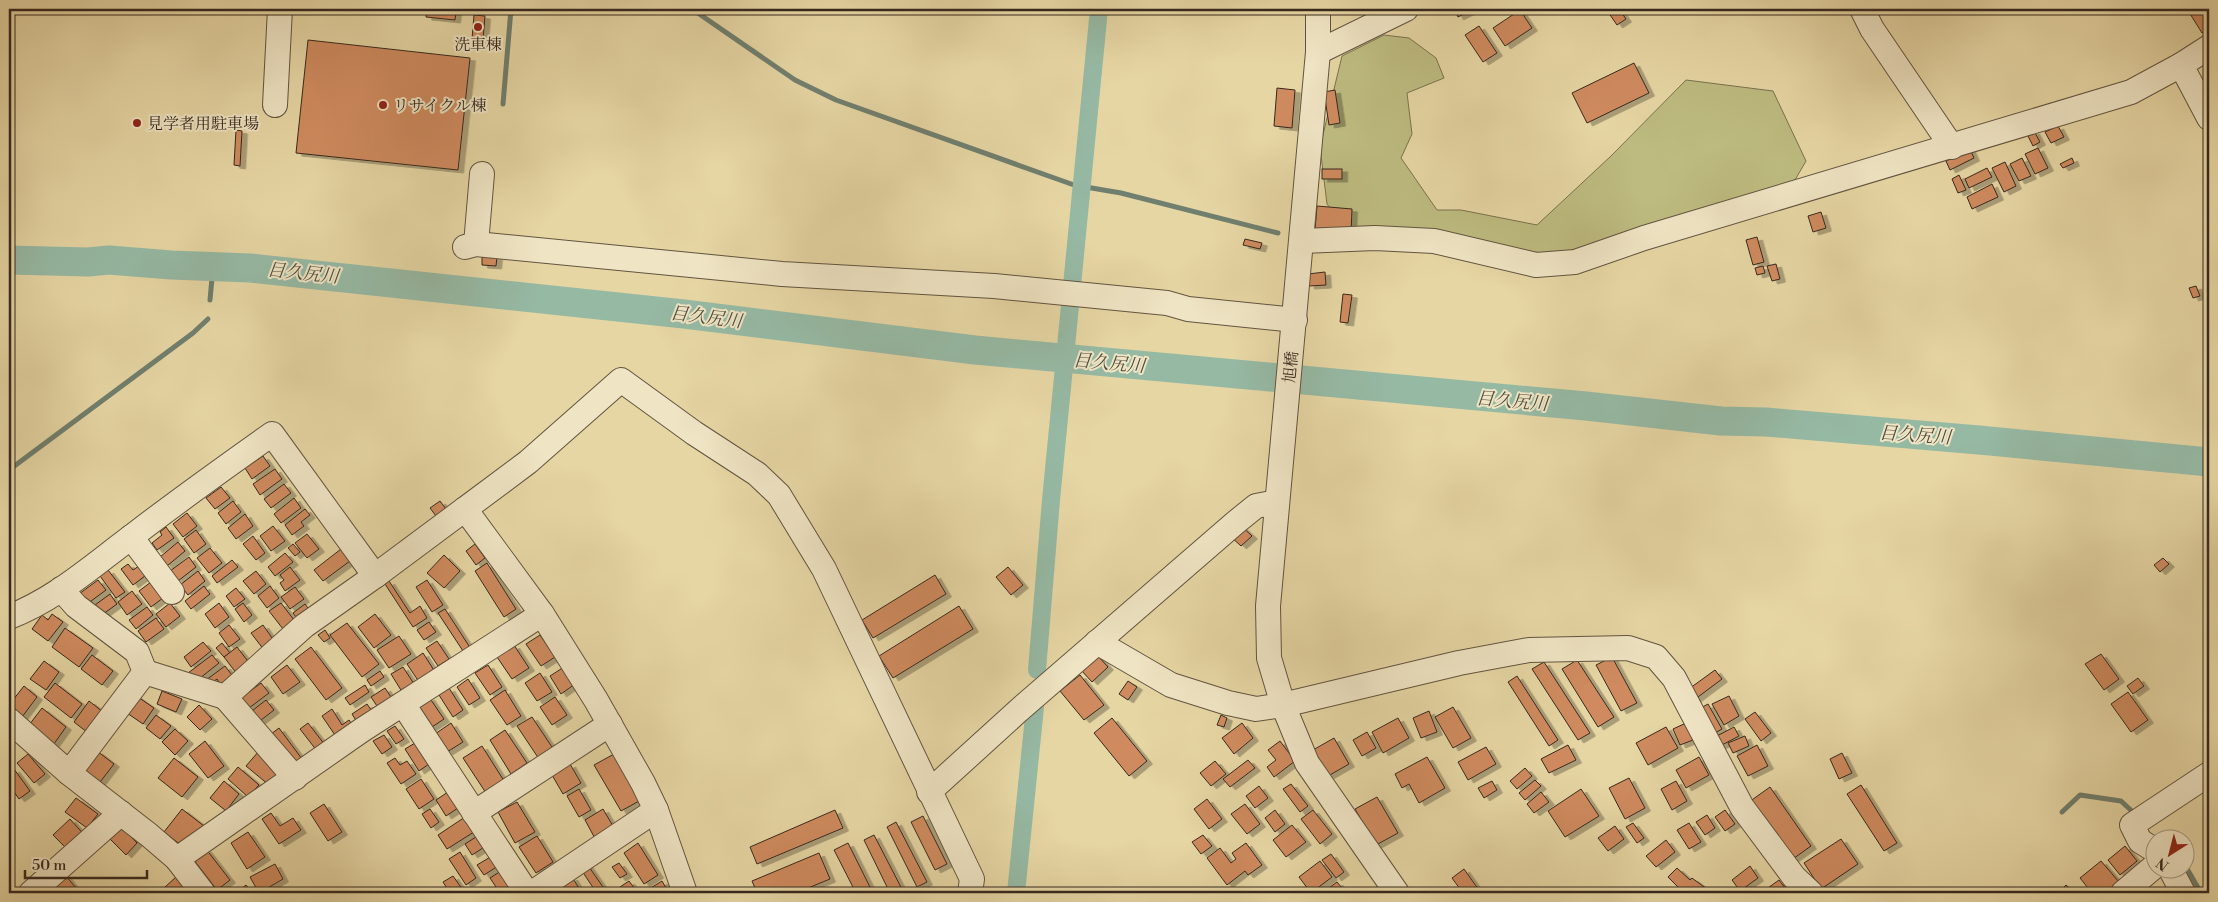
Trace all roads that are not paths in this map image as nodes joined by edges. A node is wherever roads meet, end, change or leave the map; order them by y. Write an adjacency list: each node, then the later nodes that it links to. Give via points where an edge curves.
1 (280, 9): 8 (street)
2 (1318, 9): 6 (street, 旭橋)
3 (1406, 9): 6 (street)
4 (1867, 11): 10 (street, via 1872,28)
5 (2209, 47): 7 (street)
6 (1318, 52): 12 (street, 旭橋)
7 (2181, 65): 9 (street); 10 (street, via 2131,92)
8 (275, 105)
9 (2209, 118)
10 (1952, 147): 12 (street, via 1644,238 1575,262 1536,264 1434,241 1375,238)
11 (482, 174): 13 (street, via 471,245 782,274 994,286 1156,303)
12 (1302, 241): 13 (street, 旭橋)
13 (1295, 323): 14 (street, 旭橋)
14 (1278, 502): 22 (street, via 1256,506); 26 (street, 旭橋, via 1268,606 1269,658)
15 (465, 509): 17 (street); 20 (street); 32 (street, via 528,462 621,380 757,474 779,496 824,569)
16 (131, 536): 17 (street, via 272,434); 18 (street); 19 (street)
17 (375, 576): 24 (street, via 304,626)
18 (61, 589): 21 (street); 23 (street, via 76,606 137,652)
19 (172, 592)
20 (542, 614): 25 (street); 28 (street)
21 (9, 617)
22 (1097, 642): 26 (street, via 1170,684 1256,709); 32 (street)
23 (145, 672): 24 (street); 29 (street)
24 (225, 697): 31 (street)
25 (403, 704): 31 (street); 35 (street)
26 (1283, 705): 46 (street, 旭橋, via 1307,763); 47 (street, via 1529,650 1628,648 1656,657 1674,678 1742,807 1794,877)
27 (9, 720): 29 (street)
28 (610, 724): 33 (street); 35 (street)
29 (69, 773): 34 (street)
30 (2209, 774): 36 (street, via 2132,825)
31 (295, 778): 37 (street)
32 (929, 792): 45 (street, via 972,879)
33 (656, 810): 43 (street); 44 (street)
34 (121, 813): 37 (street); 40 (street)
35 (474, 813): 42 (street)
36 (2146, 844)
37 (176, 859): 41 (street)
38 (2146, 873): 48 (street)
39 (2176, 880): 49 (street)
40 (31, 893)
41 (203, 893)
42 (527, 893)
43 (532, 893)
44 (685, 893)
45 (970, 893)
46 (1397, 893)
47 (1811, 893)
48 (2123, 893)
49 (2183, 893)

